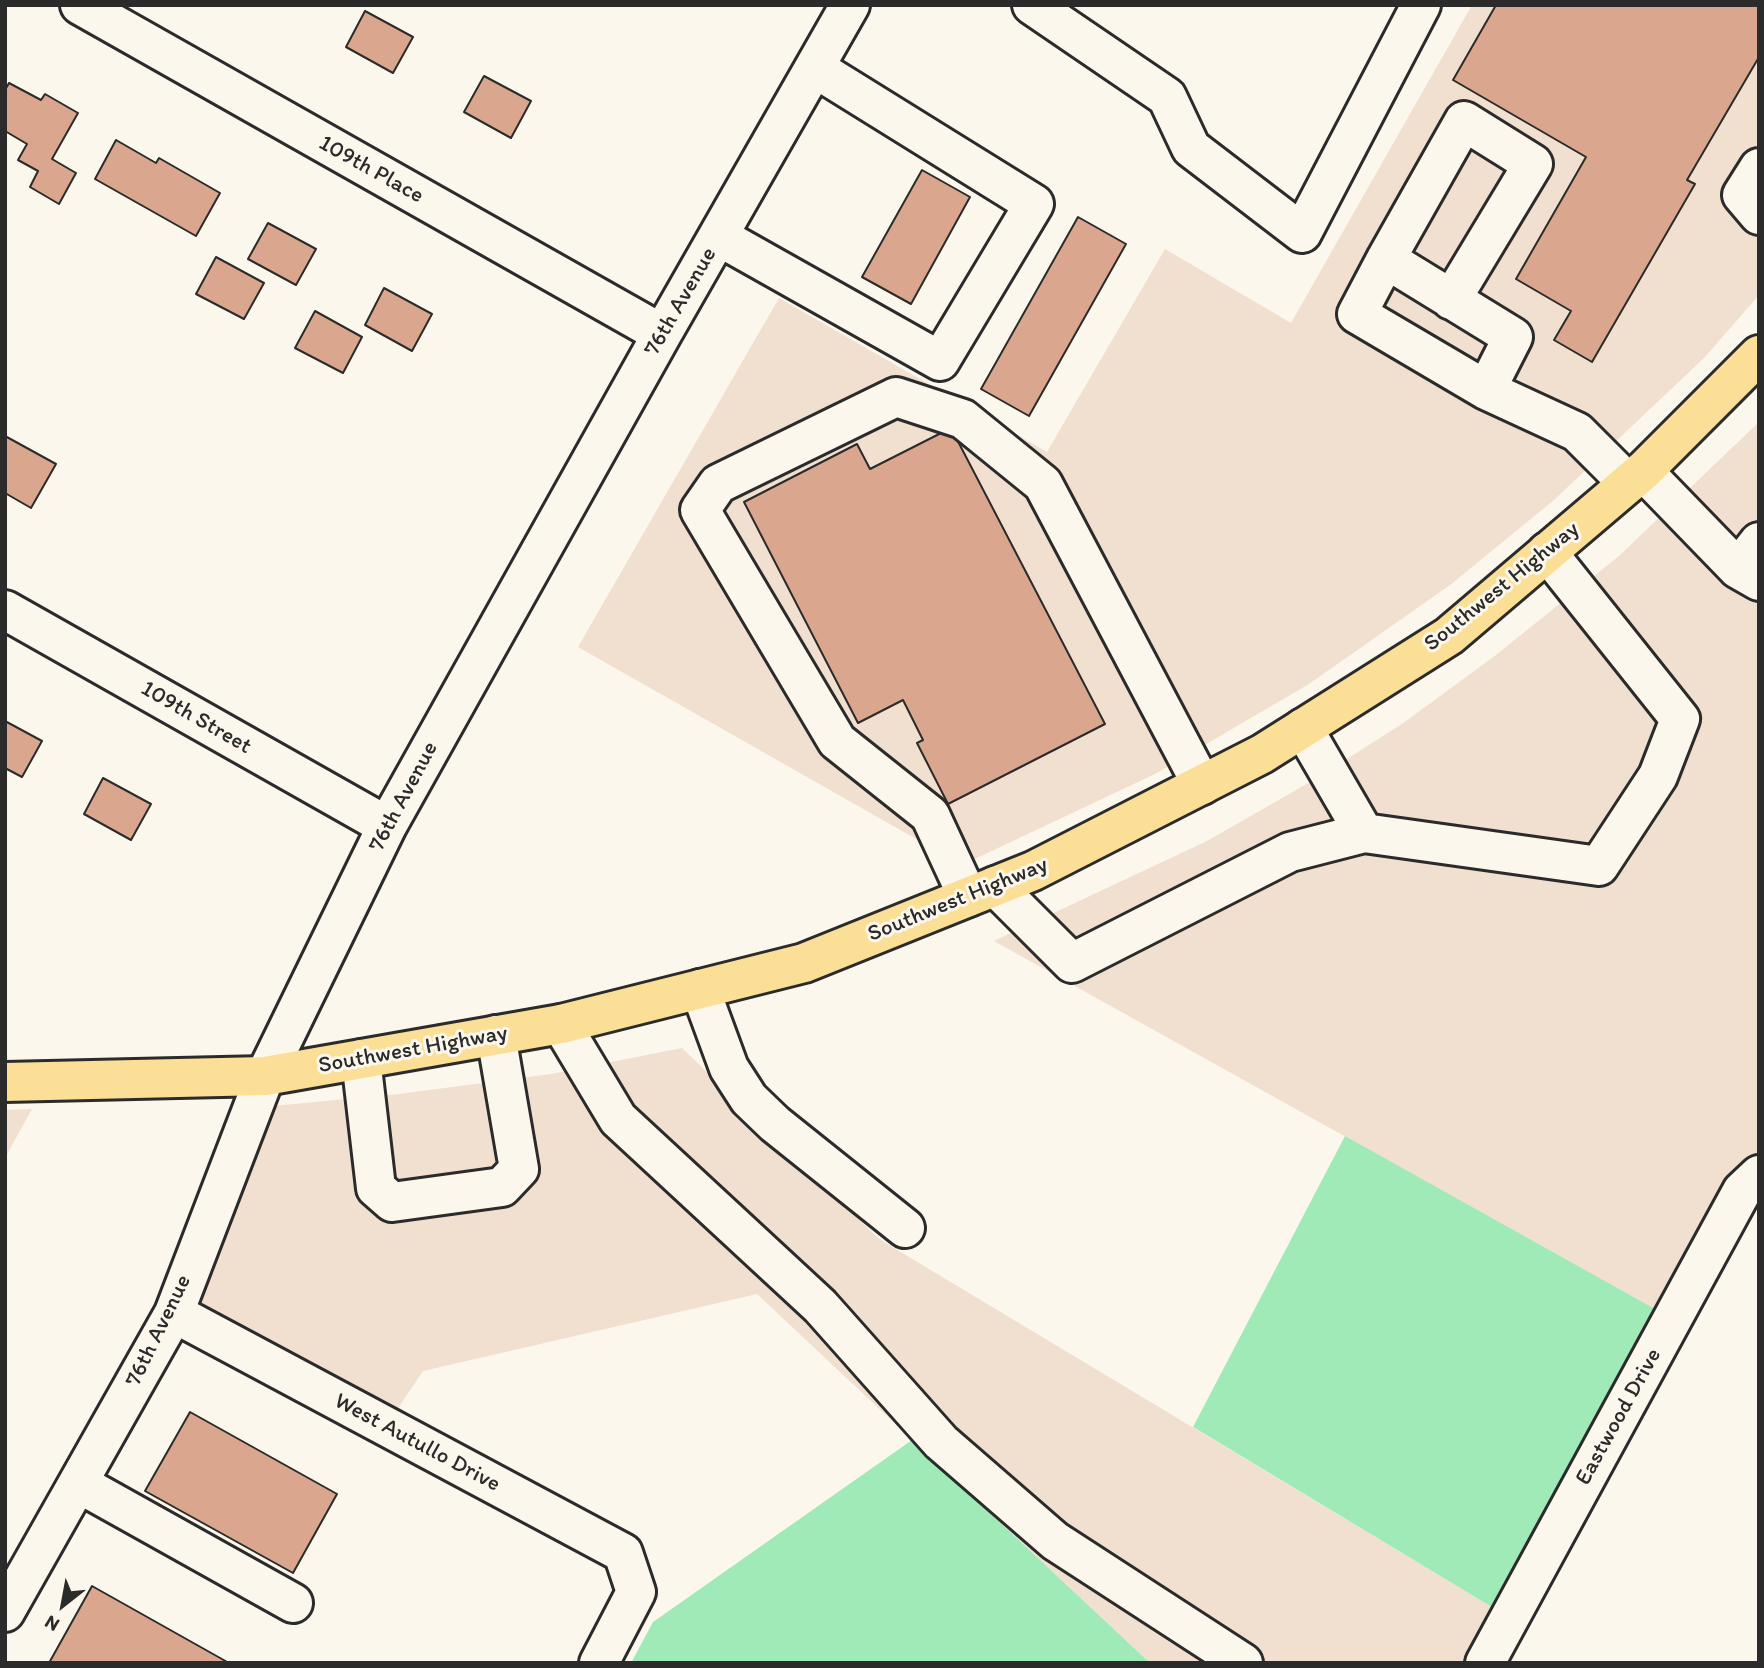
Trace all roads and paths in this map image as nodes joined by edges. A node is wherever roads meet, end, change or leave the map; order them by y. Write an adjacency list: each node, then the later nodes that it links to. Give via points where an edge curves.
1 (80, 5): 11 (street, 109th Place)
2 (850, 5): 5 (street, 76th Avenue)
3 (1032, 5): 4 (street, via 1167,97 1191,148 1302,233)
4 (1421, 5)
5 (815, 68): 8 (street, 76th Avenue); 8 (street, via 1034,204 940,361)
6 (1759, 168): 7 (street, via 1742,195)
7 (1759, 215)
8 (718, 236): 11 (street, 76th Avenue)
9 (1386, 260): 10 (street); 10 (street, via 1464,121 1534,164); 13 (street, via 1357,314)
10 (1451, 300): 13 (street, via 1513,337)
11 (662, 334): 20 (street, 76th Avenue)
12 (1757, 359): 14 (main road, Southwest Highway)
13 (1486, 390): 14 (street, via 1577,432)
14 (1635, 477): 15 (main road, Southwest Highway); 16 (street)
15 (1547, 552): 18 (main road, Southwest Highway, via 1449,636); 21 (street, via 1680,719 1658,776 1599,866)
16 (1752, 564)
17 (5, 610): 20 (street, 109th Street)
18 (1303, 728): 19 (main road, Southwest Highway); 21 (street)
19 (1202, 785): 22 (main road, Southwest Highway, via 1033,871); 22 (street, via 1043,484 963,419 896,397 718,484 700,510 837,740 930,815)
20 (387, 827): 27 (street, 76th Avenue)
21 (1364, 833): 22 (street, via 1290,852 1072,963)
22 (981, 892): 23 (main road, Southwest Highway, via 804,963)
23 (700, 989): 24 (main road, Southwest Highway); 30 (street, via 729,1069 749,1099)
24 (561, 1024): 25 (main road, Southwest Highway); 36 (street, via 618,1119 820,1306 941,1442 1055,1541)
25 (496, 1035): 26 (main road, Southwest Highway); 26 (street, via 519,1169 502,1187 392,1202 376,1188)
26 (361, 1059): 27 (main road, Southwest Highway)
27 (264, 1076): 28 (main road, Southwest Highway); 31 (street, 76th Avenue)
28 (5, 1082)
29 (1759, 1175): 37 (street, Eastwood Drive, via 1742,1191)
30 (905, 1228)
31 (174, 1313): 32 (street, 76th Avenue); 35 (street, West Autullo Drive, via 623,1553 636,1592)
32 (78, 1483): 33 (street); 34 (street, 76th Avenue)
33 (293, 1603)
34 (5, 1612)
35 (599, 1663)
36 (1243, 1663)
37 (1485, 1663)

